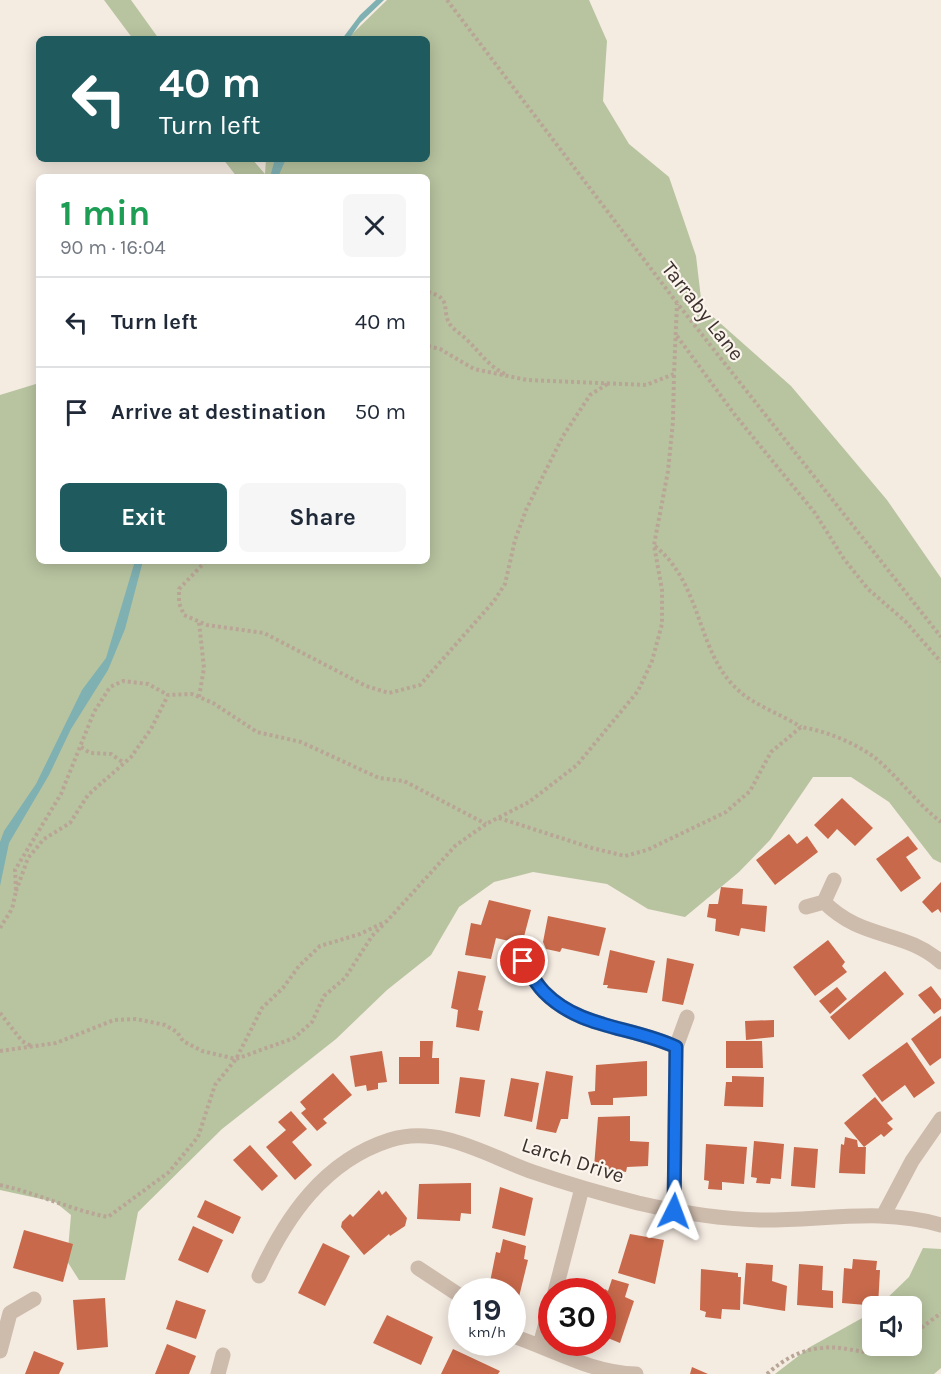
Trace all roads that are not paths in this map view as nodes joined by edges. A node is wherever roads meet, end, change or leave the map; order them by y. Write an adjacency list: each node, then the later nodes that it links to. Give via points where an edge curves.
1 (834, 880): 2 (street)
2 (824, 902): 3 (street); 5 (street, via 850,924 905,940)
3 (806, 907)
4 (523, 961): 7 (street, via 543,991 566,1011)
5 (941, 962)
6 (687, 1017): 7 (street)
7 (676, 1047): 10 (street)
8 (941, 1119): 11 (street, via 912,1161)
9 (582, 1188): 10 (street, Larch Drive); 14 (street, Larch Drive, via 444,1138 392,1139 344,1161 306,1195); 15 (street)
10 (674, 1211): 11 (street, Larch Drive, via 758,1220)
11 (883, 1216): 12 (street, Larch Drive)
12 (941, 1225)
13 (418, 1268): 16 (street)
14 (259, 1276)
15 (559, 1278)
16 (448, 1288)
17 (34, 1299): 18 (street, via 10,1313)
18 (2, 1327): 19 (street)
19 (0, 1351)
20 (223, 1355): 22 (street)
21 (563, 1356): 23 (street, via 580,1364)
22 (218, 1374)
23 (636, 1374)

